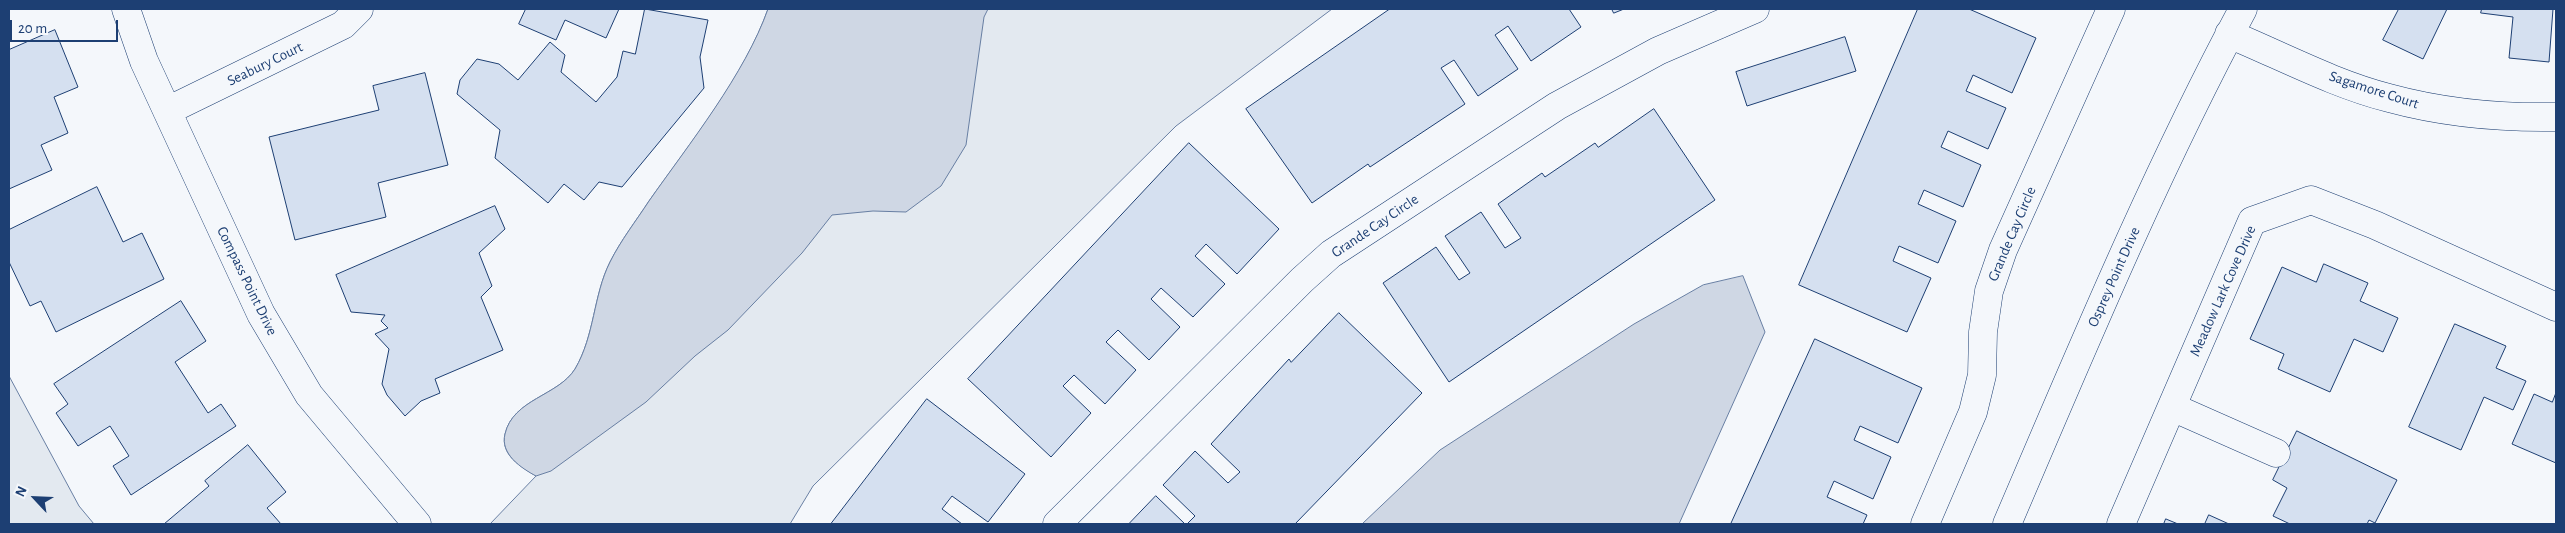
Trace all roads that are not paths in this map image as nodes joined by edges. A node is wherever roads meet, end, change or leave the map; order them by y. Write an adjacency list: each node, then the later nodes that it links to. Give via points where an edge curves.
1 (126, 9): 7 (street, Compass Point Drive)
2 (359, 9): 7 (street, Seabury Court, via 343,25)
3 (1754, 9): 13 (street, Grande Cay Circle, via 1658,51 1557,106 1331,254)
4 (2110, 9): 14 (street, Grande Cay Circle, via 2003,250 1989,291 1983,332 1982,375 1973,412)
5 (2243, 9): 6 (street, Osprey Point Drive)
6 (2229, 34): 8 (street, Sagamore Court, via 2351,86 2388,98 2468,113); 15 (street, Osprey Point Drive, via 2149,200)
7 (166, 111): 12 (street, Compass Point Drive, via 261,314 309,395)
8 (2556, 116)
9 (2556, 308): 10 (street, Meadow Lark Cove Drive, via 2375,225 2311,200 2252,221)
10 (2172, 407): 11 (street); 16 (street, Meadow Lark Cove Drive)
11 (2276, 453)
12 (417, 524)
13 (1057, 524)
14 (1925, 524)
15 (2006, 524)
16 (2121, 524)

